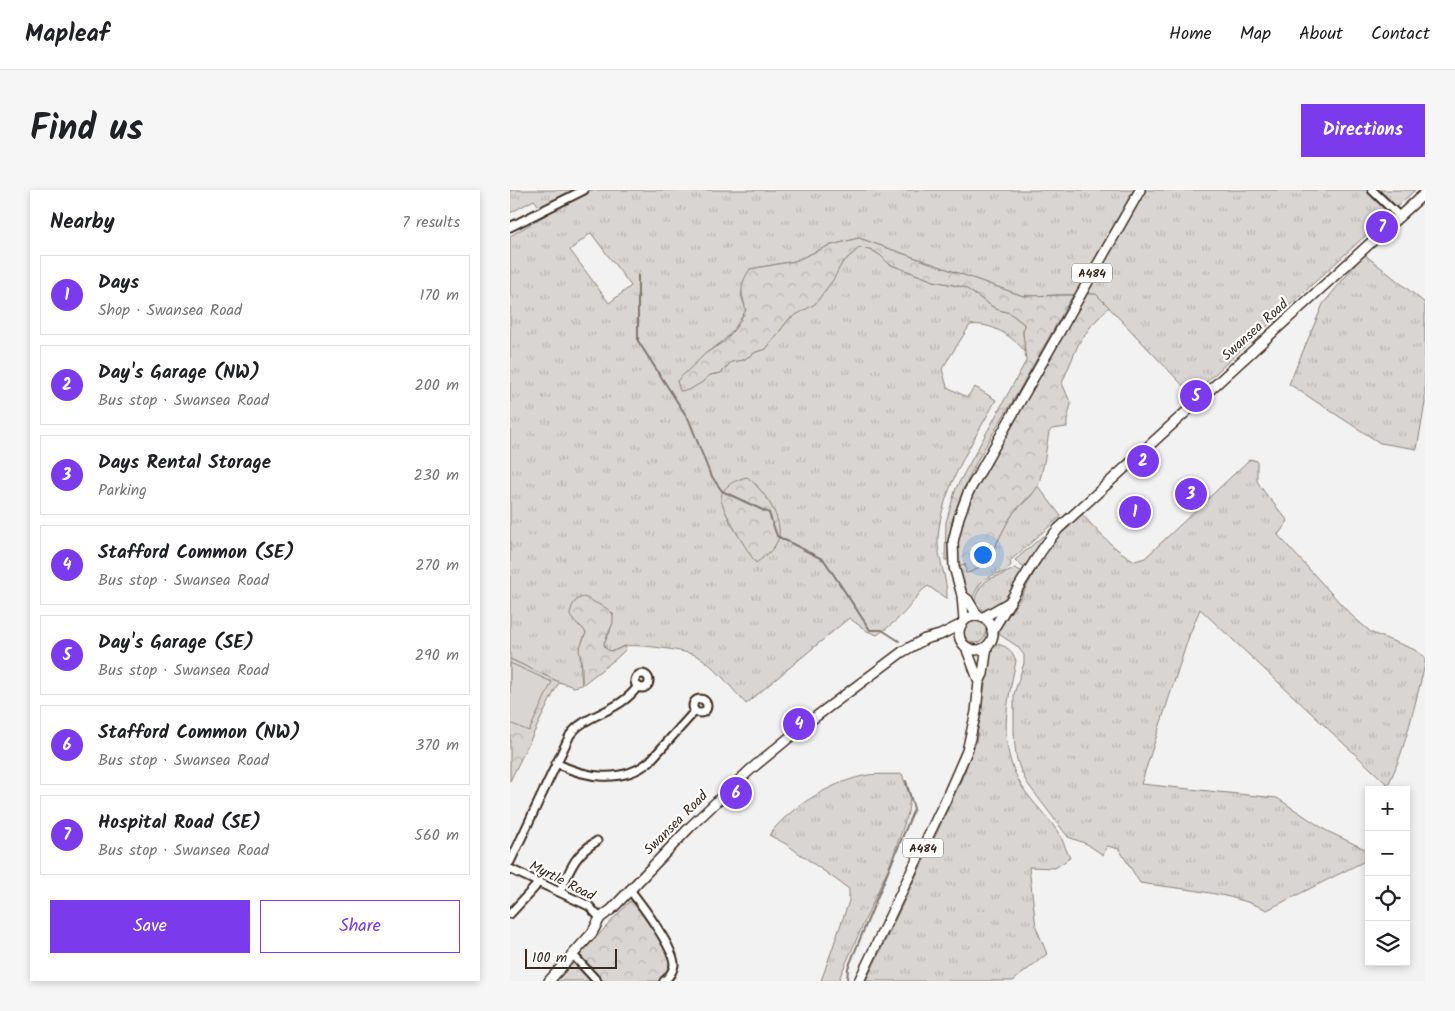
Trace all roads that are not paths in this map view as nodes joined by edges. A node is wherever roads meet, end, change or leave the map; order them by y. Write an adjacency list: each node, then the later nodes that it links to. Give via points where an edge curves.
1 (584, 190): 6 (street)
2 (1140, 190): 7 (main road, A484, via 968,493 953,542 954,567)
3 (1372, 190): 5 (street)
4 (1425, 194): 5 (main road, Swansea Road)
5 (1399, 216): 8 (main road, Swansea Road, via 1058,529)
6 (510, 227)
7 (962, 595): 9 (main road, A484); 10 (main road, A484)
8 (1010, 602): 9 (main road, Swansea Road); 11 (main road, Swansea Road)
9 (980, 616): 10 (main road); 11 (main road, A484, via 990,624)
10 (962, 623): 12 (main road, Swansea Road); 13 (main road, A484, via 958,632)
11 (992, 631): 14 (main road, A484)
12 (940, 635): 13 (main road); 23 (main road, Swansea Road, via 902,652 758,764 691,826)
13 (964, 645): 14 (main road, via 979,650); 15 (main road, A484)
14 (987, 646): 15 (main road, A484)
15 (979, 682): 31 (main road, A484, via 967,751)
16 (638, 686): 18 (street, via 622,702 577,726)
17 (695, 711): 18 (street, via 650,761 629,773 604,777)
18 (556, 763): 20 (street)
19 (597, 841): 24 (street, via 577,857)
20 (510, 862)
21 (510, 869): 22 (street, Myrtle Road)
22 (538, 882): 24 (street, Myrtle Road); 25 (street)
23 (630, 890): 26 (main road, Swansea Road); 30 (street, via 673,958 672,972)
24 (560, 892): 26 (street, Myrtle Road, via 589,906)
25 (510, 914)
26 (600, 918): 27 (main road, Swansea Road)
27 (573, 955): 28 (main road, Swansea Road); 29 (street)
28 (548, 981)
29 (597, 981)
30 (664, 981)
31 (859, 981)

